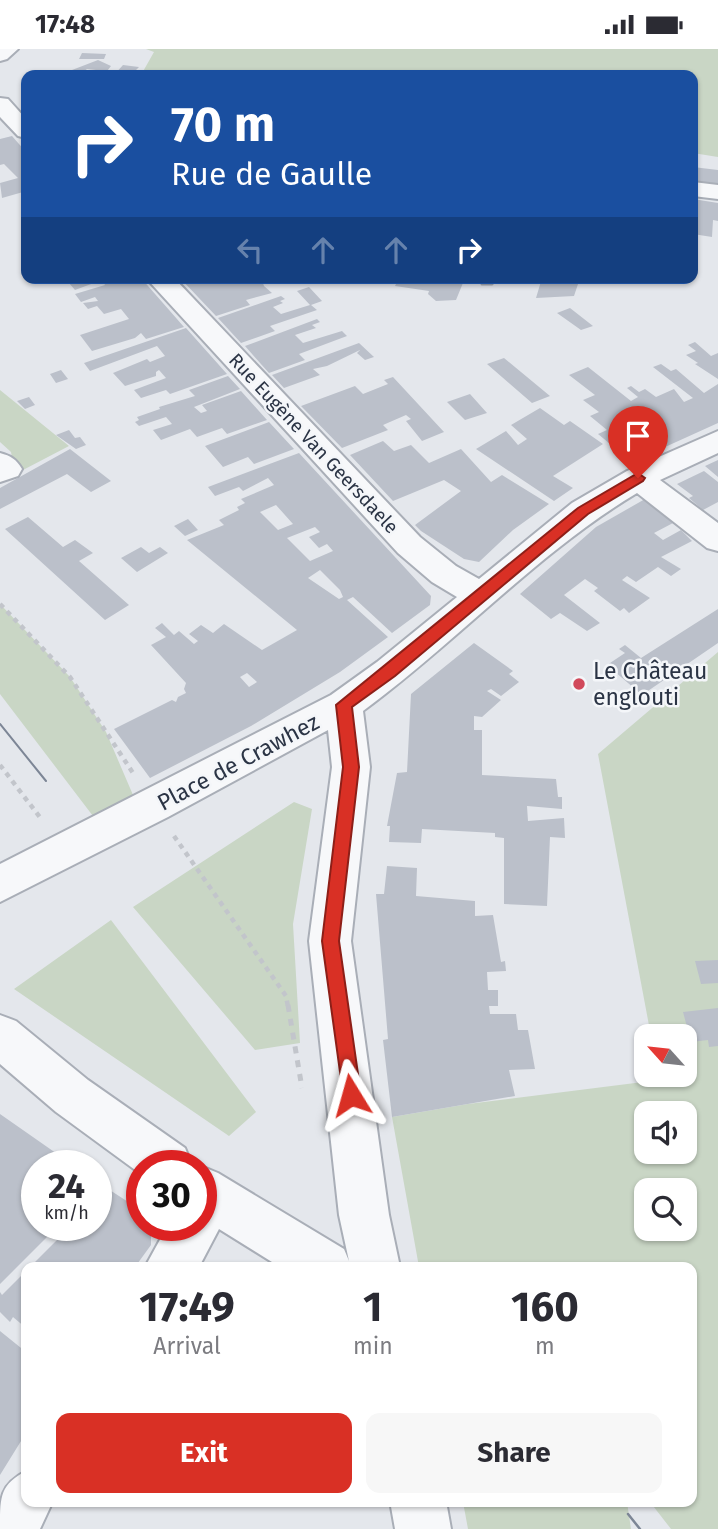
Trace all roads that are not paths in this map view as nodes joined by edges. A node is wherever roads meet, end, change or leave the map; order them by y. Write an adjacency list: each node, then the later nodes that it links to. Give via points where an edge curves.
1 (8, 49): 2 (street)
2 (0, 55)
3 (0, 93): 4 (street)
4 (21, 95)
5 (0, 104): 6 (street)
6 (21, 126)
7 (698, 190): 8 (street)
8 (718, 192)
9 (165, 284): 15 (street, Rue Eugène Van Geersdaele, via 409,545)
10 (718, 441): 13 (street)
11 (0, 463): 12 (street, via 7,469)
12 (0, 472)
13 (638, 478): 14 (street); 15 (street, via 583,511)
14 (718, 540)
15 (481, 596): 16 (street)
16 (344, 705): 17 (street, Place de Crawhez); 24 (street, Place de Crawhez, via 351,767 330,941)
17 (0, 884)
18 (0, 1036): 19 (street)
19 (147, 1150)
20 (217, 1214): 23 (street)
21 (184, 1241): 22 (street)
22 (173, 1262)
23 (316, 1262)
24 (374, 1262)
25 (21, 1507): 27 (street)
26 (419, 1507): 28 (street)
27 (8, 1529)
28 (423, 1529)

